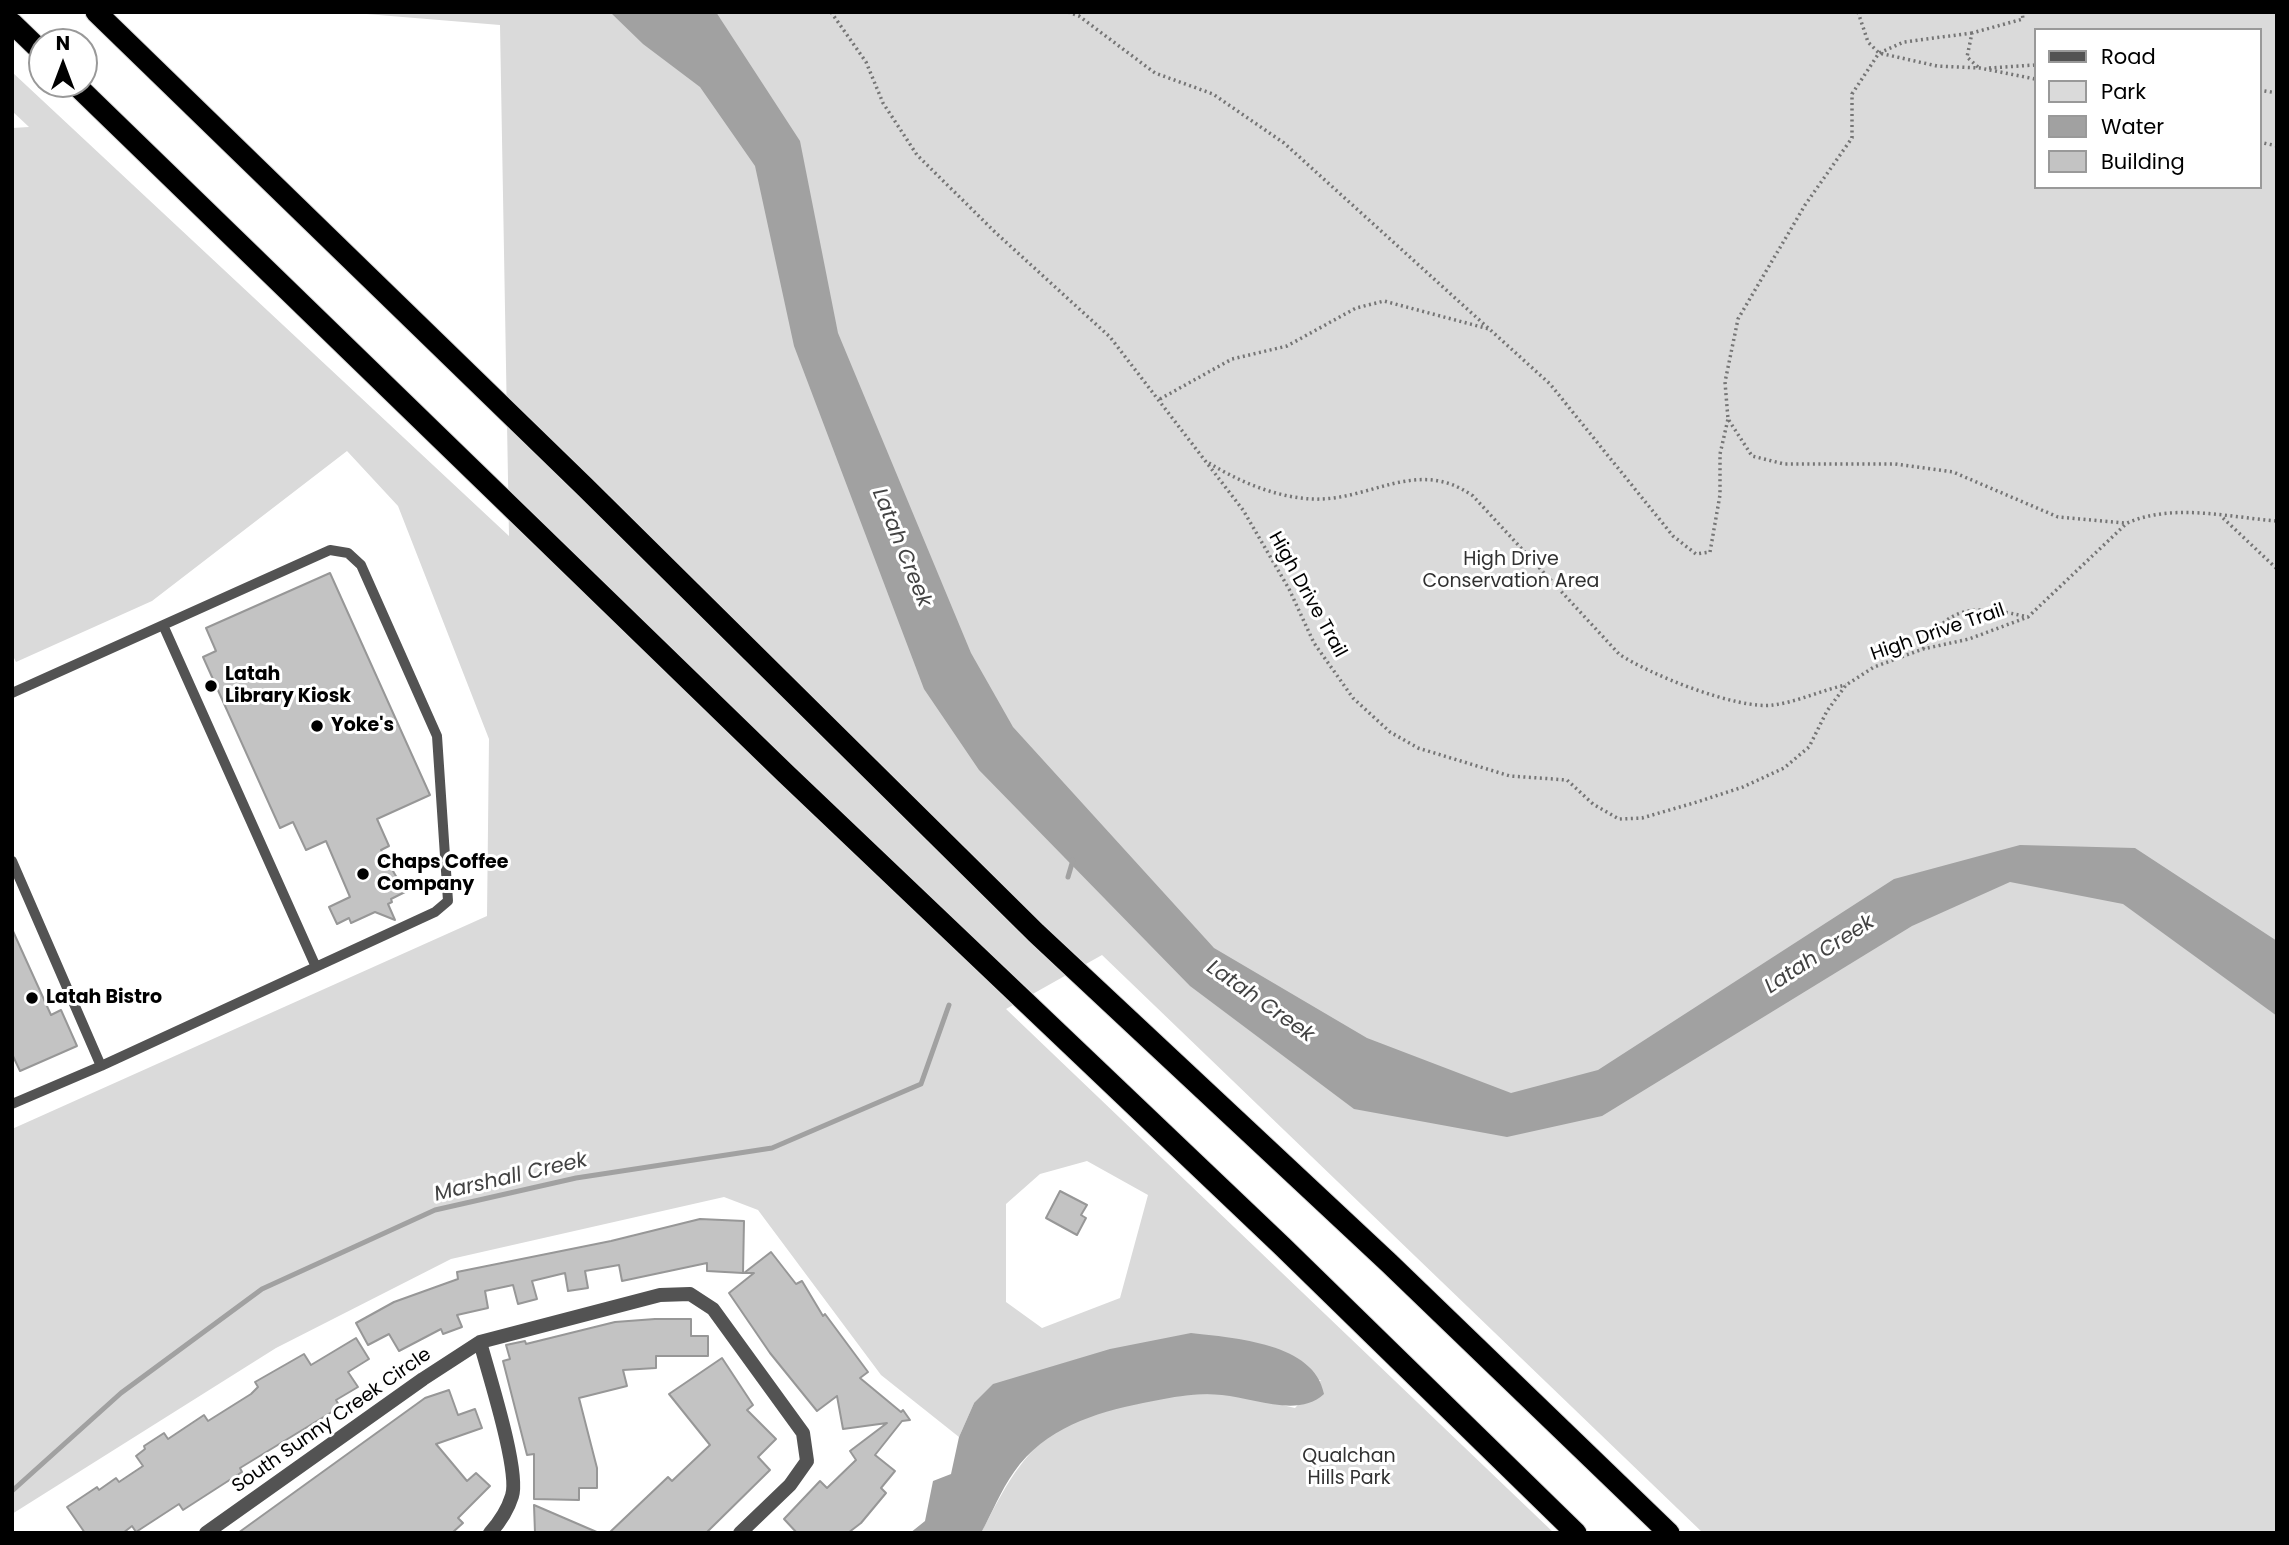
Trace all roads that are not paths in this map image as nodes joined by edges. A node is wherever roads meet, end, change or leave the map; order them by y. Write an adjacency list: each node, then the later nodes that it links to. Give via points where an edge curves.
1 (96, 12): 16 (highway, via 1036,933 1389,1263)
2 (12, 23): 3 (highway)
3 (28, 38)
4 (89, 98): 15 (highway, via 785,773 1283,1245)
5 (163, 625): 6 (lane); 8 (lane); 8 (lane, via 330,550 348,553 361,565 421,699 437,736 448,901 435,912)
6 (12, 692)
7 (12, 861): 9 (lane)
8 (316, 967): 9 (lane)
9 (102, 1066): 10 (lane)
10 (12, 1104)
11 (480, 1342): 12 (street, South Sunny Creek Circle); 13 (street, via 506,1439 513,1494); 14 (street, South Sunny Creek Circle, via 660,1295 690,1294 713,1309 803,1433 807,1461 790,1485)
12 (206, 1533)
13 (489, 1533)
14 (740, 1533)
15 (1576, 1533)
16 (1668, 1533)

